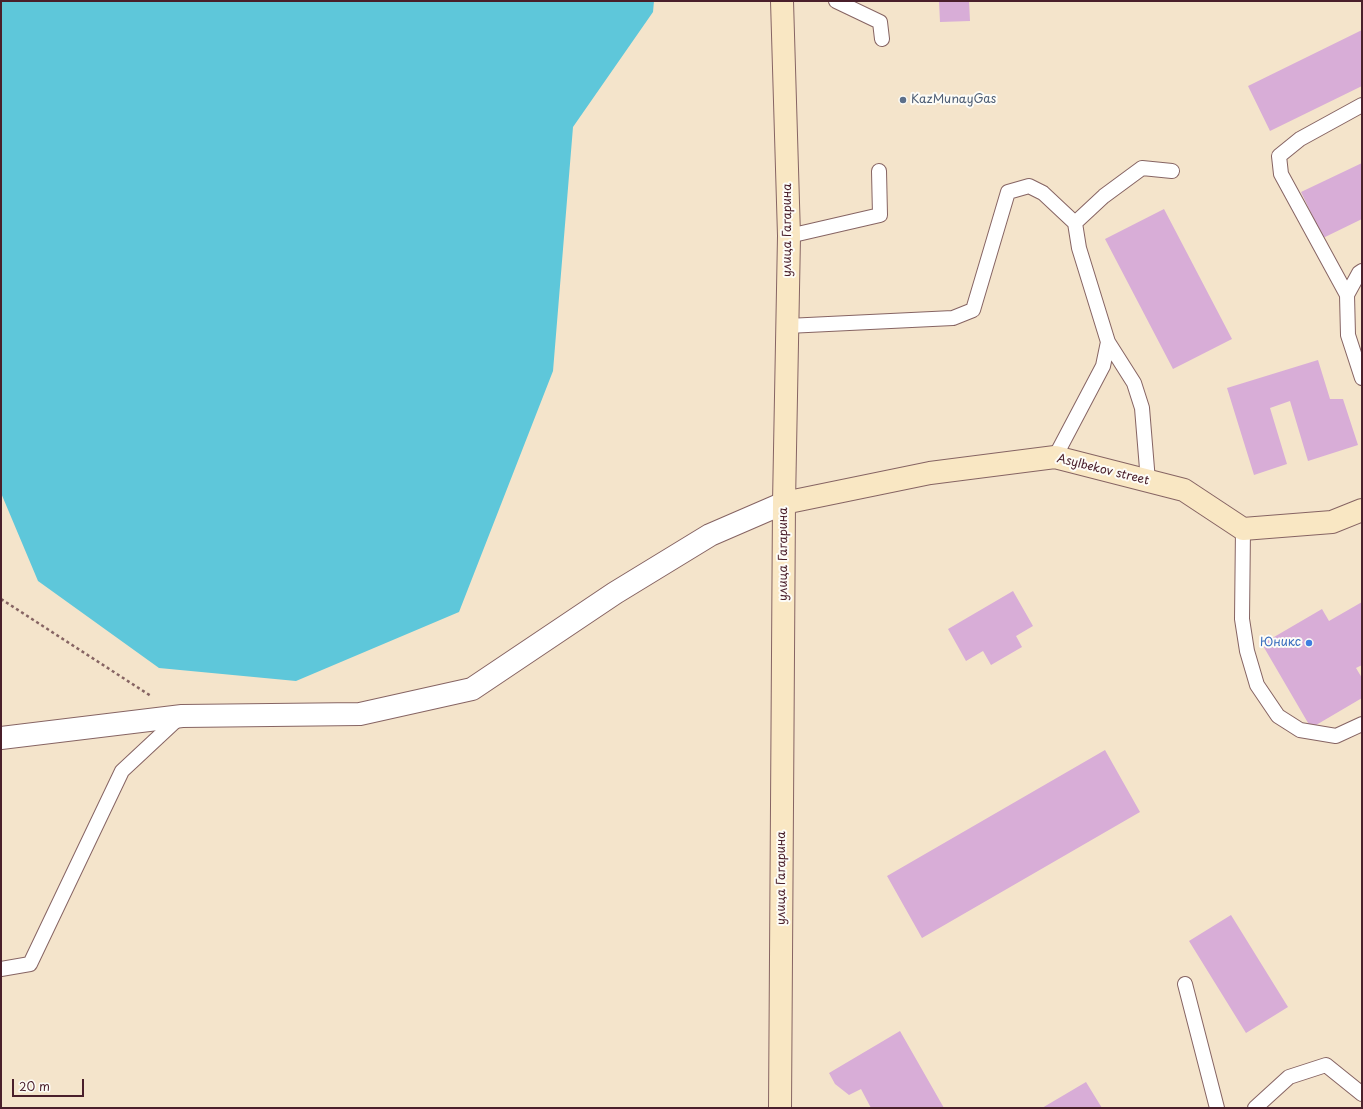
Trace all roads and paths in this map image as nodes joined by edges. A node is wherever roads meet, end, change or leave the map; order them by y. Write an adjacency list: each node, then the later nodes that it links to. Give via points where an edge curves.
1 (782, 1): 8 (main road, улица Гагарина)
2 (836, 1): 3 (lane, via 880,22)
3 (882, 39)
4 (1362, 105): 10 (lane, via 1300,139 1279,156 1281,174)
5 (879, 171): 8 (lane, via 880,215)
6 (1172, 171): 7 (lane, via 1142,168 1104,196)
7 (1075, 223): 11 (lane, via 1043,193 1029,186 1008,192 973,310 953,318); 12 (lane, via 1078,248)
8 (789, 236): 11 (main road, улица Гагарина)
9 (1362, 271): 10 (lane)
10 (1347, 295): 13 (lane, via 1348,335)
11 (787, 326): 16 (main road, улица Гагарина)
12 (1108, 342): 14 (lane, via 1103,366); 15 (lane, via 1134,383 1142,408)
13 (1362, 378)
14 (1055, 457): 15 (main road, Asylbekov street); 16 (main road, Asylbekov street, via 930,473)
15 (1148, 481): 18 (main road, Asylbekov street, via 1184,490)
16 (784, 503): 20 (street, via 710,535 615,593 472,689 360,714); 26 (main road, улица Гагарина)
17 (1362, 510): 18 (main road, via 1332,522)
18 (1243, 529): 21 (lane, via 1242,619 1256,685 1278,716 1300,730 1336,736)
19 (1, 599): 20 (path)
20 (182, 716): 22 (street); 23 (lane, via 122,771 30,964)
21 (1362, 724)
22 (1, 738)
23 (1, 969)
24 (1185, 984): 27 (lane)
25 (1362, 1094): 28 (lane, via 1326,1065 1288,1077)
26 (780, 1108)
27 (1217, 1108)
28 (1255, 1108)

